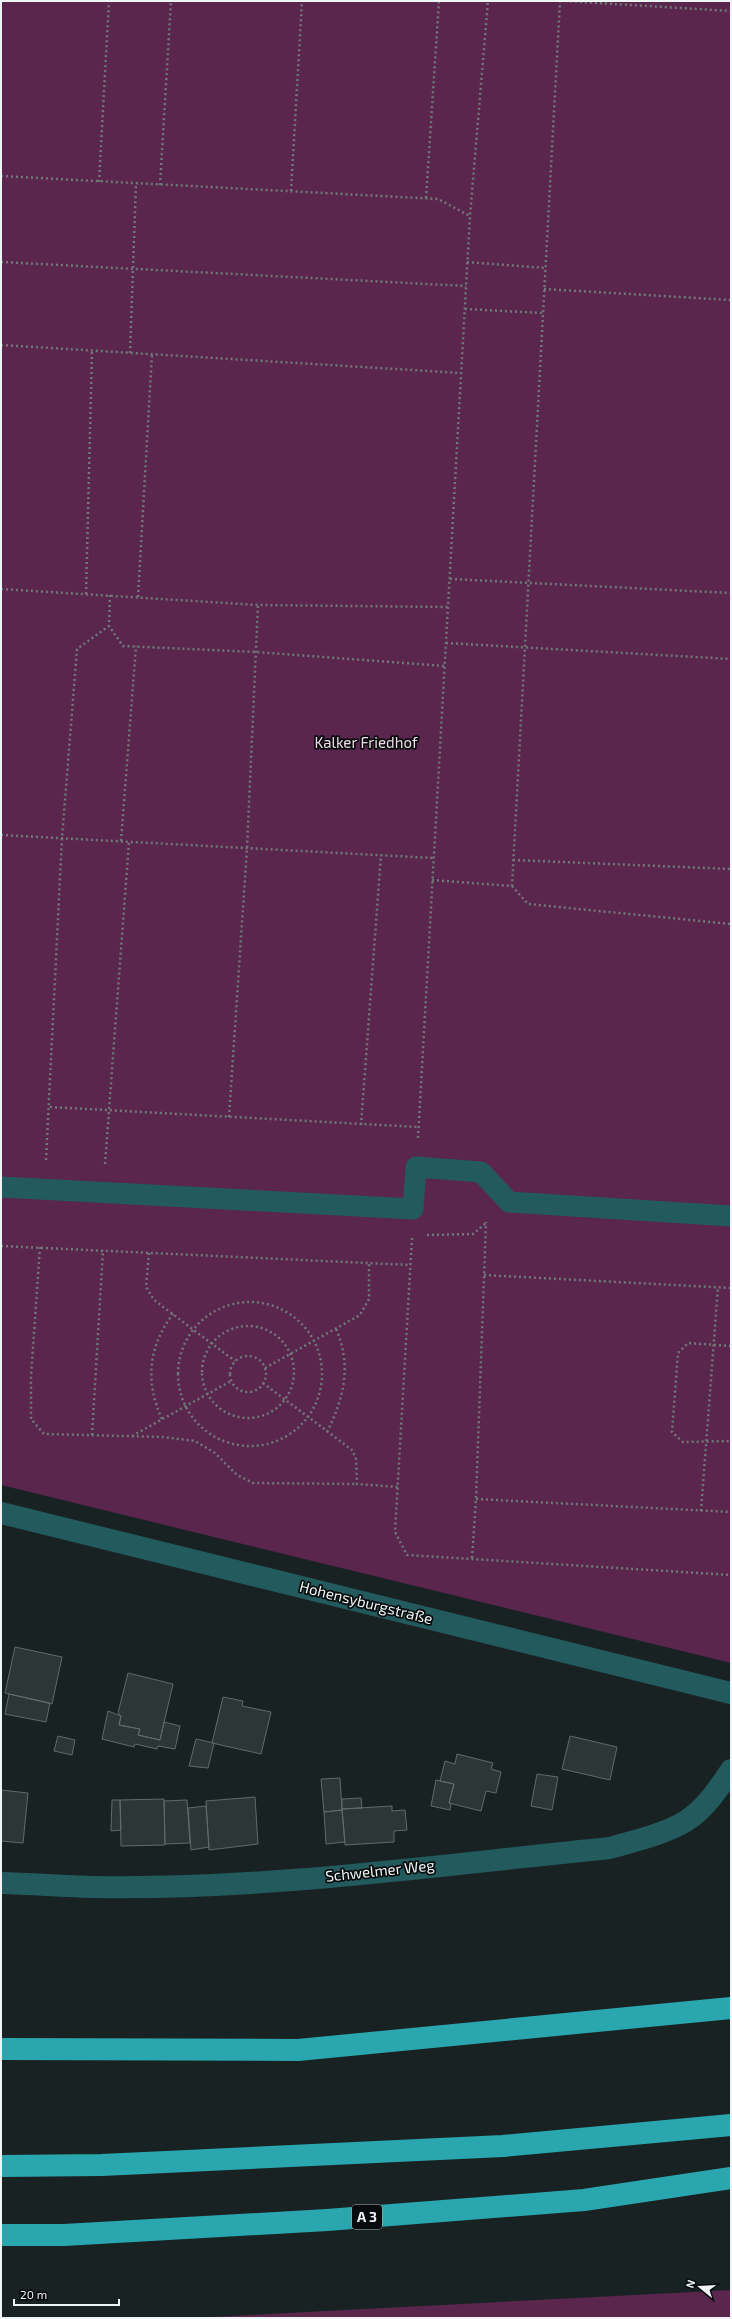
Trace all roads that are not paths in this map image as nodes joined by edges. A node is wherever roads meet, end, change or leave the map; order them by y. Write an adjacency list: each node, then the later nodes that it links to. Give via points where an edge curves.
1 (1, 1187): 2 (lane, via 413,1209 416,1167 481,1172 510,1202)
2 (731, 1216)
3 (1, 1513): 4 (street, Hohensyburgstraße)
4 (731, 1693)
5 (731, 1770): 6 (street, Schwelmer Weg, via 715,1794 686,1821 610,1848 327,1876 210,1884 94,1887)
6 (1, 1883)
7 (731, 2008): 8 (highway, via 298,2050)
8 (1, 2049)
9 (731, 2125): 10 (highway, via 503,2146 109,2164)
10 (1, 2166)
11 (731, 2178): 12 (highway, A 3, via 584,2200 351,2218 64,2235)
12 (1, 2235)

